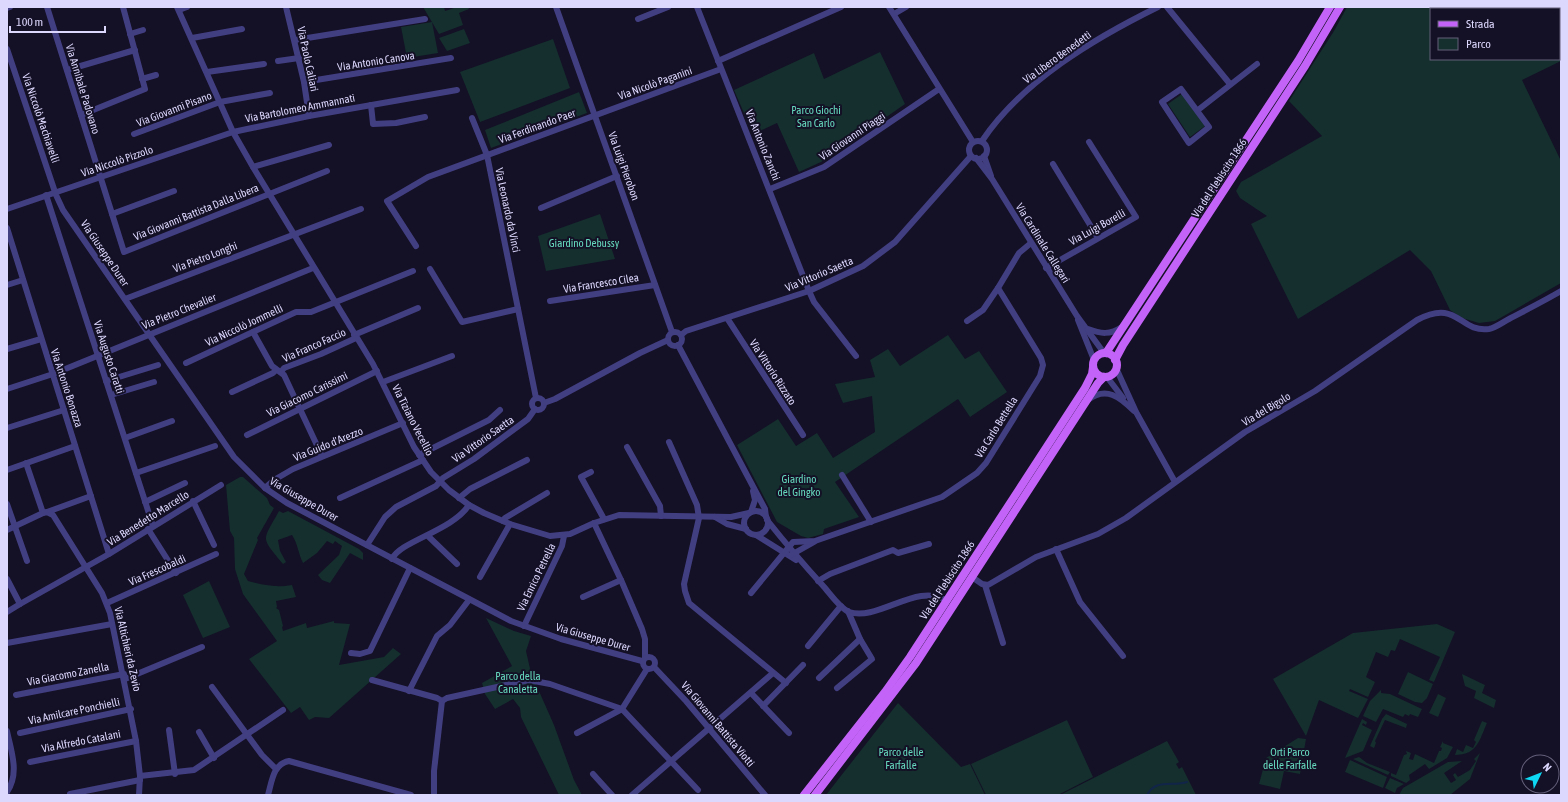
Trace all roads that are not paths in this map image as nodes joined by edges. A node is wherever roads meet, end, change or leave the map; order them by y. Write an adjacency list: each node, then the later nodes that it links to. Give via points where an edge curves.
1 (10, 7): 16 (street)
2 (47, 7): 35 (street, Via Annibale Padovano)
3 (123, 7): 23 (street)
4 (187, 7): 17 (street, Via Tiziano Vecellio)
5 (286, 7): 25 (street, Via Paolo Caliari)
6 (556, 7): 49 (street, Via Luigi Pierobon)
7 (668, 7): 20 (street)
8 (697, 7): 31 (street, Via Antonio Zanchi)
9 (841, 7): 31 (street)
10 (889, 7): 18 (street)
11 (906, 7): 18 (street)
12 (1158, 7): 54 (street, Via Libero Benedetti, via 1101,38 1056,68 1010,108)
13 (1167, 7): 40 (street)
14 (1330, 7): 99 (main road, Via del Plebiscito 1866, via 1298,61)
15 (1340, 7): 116 (main road, Via del Plebiscito 1866, via 1127,339)
16 (7, 8)
17 (178, 8): 24 (street, Via Tiziano Vecellio)
18 (894, 14): 41 (street)
19 (425, 19): 25 (street)
20 (638, 19)
21 (242, 29): 24 (street)
22 (144, 30): 23 (street)
23 (130, 34): 27 (street)
24 (192, 38): 36 (street, Via Tiziano Vecellio)
25 (295, 40): 28 (street, Via Paolo Caliari)
26 (7, 49): 69 (street, Via Niccolò Machiavelli)
27 (135, 50): 35 (street); 38 (street)
28 (299, 58): 30 (street); 39 (street, Via Paolo Caliari)
29 (451, 58): 39 (street, Via Antonio Canova)
30 (278, 61)
31 (718, 61): 34 (street, Via Antonio Zanchi)
32 (264, 64): 36 (street)
33 (1256, 64): 40 (street)
34 (721, 69): 49 (street, Via Nicolò Paganini); 67 (street, Via Antonio Zanchi)
35 (67, 70): 47 (street, Via Annibale Padovano)
36 (207, 72): 44 (street, Via Tiziano Vecellio)
37 (156, 75): 38 (street)
38 (142, 79): 47 (street, via 145,89)
39 (304, 82): 48 (street, Via Paolo Caliari)
40 (1230, 84): 46 (street)
41 (939, 89): 55 (street); 67 (street, Via Giovanni Piaggi, via 824,167)
42 (457, 90): 45 (street, Via Bartolomeo Ammannati)
43 (270, 93): 44 (street)
44 (220, 102): 52 (street, Via Tiziano Vecellio); 53 (street, Via Giovanni Pisano)
45 (371, 105): 48 (street, Via Bartolomeo Ammannati); 50 (street, Via Bartolomeo Ammannati, via 373,124 396,123)
46 (1198, 110): 46 (street, via 1182,89 1162,102 1189,143 1209,127)
47 (81, 115): 65 (street, Via Annibale Padovano)
48 (309, 116): 52 (street, Via Bartolomeo Ammannati)
49 (595, 116): 58 (street, Via Ferdinando Paer); 64 (street, Via Luigi Pierobon)
50 (425, 117)
51 (472, 118): 58 (street, Via Leonardo da Vinci)
52 (233, 132): 62 (street, Via Tiziano Vecellio); 65 (street, Via Niccolò Pizzolo)
53 (134, 134)
54 (982, 141): 55 (street); 59 (street, Via Cardinale Callegari, via 987,148)
55 (973, 142): 60 (street, via 969,148)
56 (1089, 142): 78 (street, Via Luigi Borelli, via 1136,217)
57 (329, 145): 62 (street)
58 (487, 155): 80 (street, Via Ferdinando Paer, via 428,177 387,201); 95 (street, Via Leonardo da Vinci)
59 (984, 156): 60 (street); 66 (street, Via Cardinale Callegari)
60 (974, 157): 66 (street, Via Cardinale Callegari); 89 (street, Via Vittorio Saetta, via 885,251 859,268)
61 (1053, 164): 78 (street)
62 (253, 167): 70 (street, Via Tiziano Vecellio)
63 (327, 171): 70 (street)
64 (617, 176): 72 (street); 87 (street, Via Luigi Pierobon)
65 (100, 177): 69 (street, Via Niccolò Pizzolo); 75 (street, Via Giovanni Battista Dalla Libera)
66 (992, 179): 79 (street, Via Cardinale Callegari)
67 (770, 189): 89 (street, Via Antonio Zanchi)
68 (174, 191): 75 (street)
69 (56, 193): 71 (street, Via Niccolò Pizzolo); 91 (street, Via Giuseppe Durer, via 64,210)
70 (268, 194): 75 (street, Via Giovanni Battista Dalla Libera, via 124,252); 77 (street, Via Tiziano Vecellio)
71 (46, 195): 73 (street, Via Niccolò Pizzolo); 111 (street, Via Augusto Caratti)
72 (541, 208)
73 (7, 209)
74 (361, 209): 77 (street)
75 (112, 214)
76 (7, 228): 85 (street, Via Antonio Bonazza)
77 (293, 234): 81 (street, Via Tiziano Vecellio); 91 (street, Via Pietro Longhi)
78 (1098, 238): 82 (street, Via Luigi Borelli)
79 (1031, 243): 82 (street, Via Cardinale Callegari); 88 (street, via 1019,253)
80 (416, 246)
81 (313, 268): 93 (street, Via Tiziano Vecellio); 103 (street, Via Pietro Chevalier)
82 (1046, 268): 96 (street, Via Cardinale Callegari)
83 (430, 269): 95 (street, via 462,322)
84 (413, 271): 93 (street, Via Niccolò Jommelli)
85 (23, 280): 86 (street); 106 (street, Via Antonio Bonazza)
86 (7, 285)
87 (655, 285): 92 (street, Via Francesco Cilea); 102 (street, Via Luigi Pierobon)
88 (998, 288): 98 (street, via 983,310); 177 (street, Via Carlo Bettella, via 1041,358 1043,365 1040,376 981,470 942,497)
89 (809, 291): 97 (street, Via Vittorio Saetta); 113 (street, Via Antonio Zanchi, via 814,302)
90 (1561, 291): 156 (street, Via del Bigolo, via 1490,329 1474,328 1462,319 1439,312 1417,320 1315,391 1245,432)
91 (125, 299): 103 (street, Via Giuseppe Durer)
92 (550, 301)
93 (334, 303): 101 (street, Via Niccolò Jommelli, via 311,312 296,312); 105 (street, Via Tiziano Vecellio)
94 (418, 308): 105 (street)
95 (518, 309): 128 (street, Via Leonardo da Vinci)
96 (1076, 316): 100 (street, Via Cardinale Callegari); 115 (street, Via Cardinale Callegari)
97 (727, 318): 104 (street, Via Vittorio Saetta, via 686,331); 141 (street, Via Vittorio Rizzato)
98 (967, 321)
99 (1127, 323): 100 (street, via 1108,334); 110 (main road, Via del Plebiscito 1866)
100 (1088, 329): 110 (street, Via Cardinale Callegari)
101 (253, 332): 114 (street, Via Niccolò Jommelli); 118 (street)
102 (672, 332): 104 (street); 107 (street)
103 (150, 335): 111 (street, Via Pietro Chevalier); 159 (street, Via Giuseppe Durer, via 234,457)
104 (681, 335): 108 (street, via 682,340)
105 (355, 337): 118 (street, Via Franco Faccio); 119 (street, Via Tiziano Vecellio)
106 (41, 339): 109 (street); 120 (street, Via Antonio Bonazza)
107 (668, 340): 108 (street, via 671,345); 131 (street, Via Vittorio Saetta)
108 (678, 345): 160 (street)
109 (7, 349)
110 (1105, 353): 115 (main road, via 1098,355); 116 (main road)
111 (98, 356): 120 (street, Via Pietro Chevalier); 122 (street, Via Augusto Caratti)
112 (452, 356): 124 (street, Via Tiziano Vecellio)
113 (856, 356)
114 (186, 363)
115 (1094, 364): 121 (main road, via 1097,374); 210 (main road, Via del Plebiscito 1866, via 1085,388)
116 (1116, 364): 121 (main road, via 1112,375); 136 (street)
117 (158, 365): 122 (street)
118 (279, 371): 126 (street, Via Franco Faccio); 132 (street)
119 (377, 371): 124 (street, Via Tiziano Vecellio); 132 (street, Via Giacomo Carissimi)
120 (53, 374): 125 (street, Via Pietro Chevalier); 134 (street, Via Antonio Bonazza)
121 (1106, 377): 129 (main road, Via del Plebiscito 1866, via 1098,383); 130 (street)
122 (106, 381): 127 (street, Via Augusto Caratti)
123 (154, 382): 127 (street)
124 (383, 382): 138 (street, Via Tiziano Vecellio)
125 (7, 388)
126 (232, 392)
127 (111, 395): 142 (street, Via Augusto Caratti)
128 (536, 398): 131 (street); 133 (street, via 532,402)
129 (1086, 401): 130 (street, via 1098,394 1106,393 1115,394); 202 (main road, Via del Plebiscito 1866)
130 (1125, 401): 136 (street)
131 (544, 403): 133 (street, Via Vittorio Saetta, via 540,410)
132 (300, 408): 140 (street, Via Giacomo Carissimi); 147 (street)
133 (535, 409): 155 (street, Via Vittorio Saetta, via 523,423 474,460)
134 (64, 410): 139 (street); 144 (street, Via Antonio Bonazza)
135 (500, 410): 148 (street, via 489,420)
136 (1136, 412): 156 (street)
137 (172, 421): 142 (street)
138 (403, 424): 147 (street, Via Guido d'Arezzo); 148 (street, Via Tiziano Vecellio)
139 (7, 428)
140 (247, 435)
141 (803, 435)
142 (125, 438): 153 (street, Via Augusto Caratti)
143 (669, 442): 171 (street)
144 (75, 446): 150 (street); 162 (street, Via Antonio Bonazza)
145 (214, 446): 153 (street)
146 (627, 447): 172 (street, via 660,506)
147 (322, 456): 159 (street, Via Guido d'Arezzo, via 280,476)
148 (421, 458): 155 (street, Via Tiziano Vecellio); 163 (street)
149 (526, 460): 164 (street, via 470,489)
150 (26, 463): 151 (street); 170 (street)
151 (7, 470)
152 (591, 472): 174 (street, via 581,477)
153 (136, 473): 166 (street, Via Augusto Caratti)
154 (842, 475): 177 (street)
155 (440, 481): 164 (street, Via Tiziano Vecellio); 190 (street, Via Vittorio Saetta, via 436,486 407,500 390,512)
156 (1175, 482): 191 (street, Via del Bigolo, via 1126,518 1098,534)
157 (185, 483): 166 (street)
158 (221, 485): 165 (street, Via Benedetto Marcello)
159 (264, 488): 190 (street, Via Giuseppe Durer)
160 (752, 488): 169 (street, via 755,500); 175 (street, via 765,509)
161 (547, 493): 176 (street)
162 (91, 496): 170 (street); 193 (street, Via Antonio Bonazza)
163 (340, 498)
164 (459, 498): 168 (street, Via Tiziano Vecellio)
165 (193, 501): 181 (street, Via Benedetto Marcello); 189 (street)
166 (145, 502): 181 (street, Via Augusto Caratti)
167 (7, 504): 180 (street)
168 (469, 505): 176 (street, Via Tiziano Vecellio); 185 (street, via 458,518)
169 (750, 512): 173 (street, Via Tiziano Vecellio, via 730,517); 175 (street, via 761,512); 182 (street, via 745,519)
170 (45, 513): 180 (street); 198 (street, Via Altichieri da Zevio, via 53,515)
171 (699, 515): 172 (street, Via Tiziano Vecellio); 173 (street, Via Tiziano Vecellio); 228 (street, via 684,584 689,603)
172 (661, 516): 174 (street, Via Tiziano Vecellio, via 619,515)
173 (714, 516): 182 (street, Via Tiziano Vecellio, via 728,524)
174 (604, 519): 178 (street, Via Tiziano Vecellio)
175 (767, 519): 184 (street, via 764,531); 192 (street)
176 (503, 521): 179 (street, Via Tiziano Vecellio)
177 (871, 522): 187 (street, Via Carlo Bettella)
178 (594, 523): 186 (street, Via Tiziano Vecellio); 204 (street, Via Giovanni Battista Viotti)
179 (510, 524): 186 (street, Via Tiziano Vecellio, via 550,536); 201 (street)
180 (14, 527): 183 (street); 196 (street)
181 (150, 527): 193 (street, Via Benedetto Marcello); 200 (street, Via Augusto Caratti)
182 (746, 529): 184 (street)
183 (7, 530)
184 (756, 535): 192 (street)
185 (428, 536): 195 (street, via 399,550); 197 (street)
186 (564, 536): 217 (street, Via Enrico Petrella, via 562,546)
187 (815, 541): 192 (street, Via Carlo Bettella); 192 (street, Via Carlo Bettella, via 793,542)
188 (929, 544): 205 (street, via 898,553 893,550)
189 (214, 545)
190 (367, 545): 195 (street, Via Giuseppe Durer)
191 (1056, 549): 206 (street, Via del Bigolo); 224 (street, via 1080,602)
192 (789, 552): 205 (street); 207 (street)
193 (109, 554): 198 (street, Via Benedetto Marcello)
194 (216, 554): 200 (street, Via Frescobaldi)
195 (392, 559): 199 (street, Via Giuseppe Durer)
196 (27, 561)
197 (457, 564)
198 (86, 567): 211 (street, Via Altichieri da Zevio); 212 (street, Via Benedetto Marcello)
199 (410, 568): 209 (street, Via Giuseppe Durer); 223 (street, via 370,651)
200 (176, 573): 211 (street, Via Frescobaldi)
201 (480, 577)
202 (972, 577): 206 (street); 270 (main road, Via del Plebiscito 1866, via 905,679)
203 (7, 579): 212 (street)
204 (621, 580): 208 (street); 225 (street, Via Giovanni Battista Viotti, via 644,635)
205 (818, 581): 213 (street)
206 (985, 585): 220 (street)
207 (751, 593)
208 (583, 597)
209 (469, 600): 217 (street, Via Giuseppe Durer, via 498,616); 235 (street, via 450,625 437,636)
210 (947, 601): 215 (street, via 939,597 926,596 910,598 863,613); 269 (main road, Via del Plebiscito 1866, via 893,681)
211 (107, 603): 216 (street, Via Altichieri da Zevio)
212 (20, 604): 214 (street, Via Benedetto Marcello)
213 (841, 606): 215 (street); 221 (street)
214 (7, 612)
215 (848, 612): 218 (street)
216 (112, 624): 219 (street); 229 (street, Via Altichieri da Zevio)
217 (524, 626): 225 (street, Via Giuseppe Durer, via 561,639)
218 (860, 639): 230 (street); 234 (street, via 872,659)
219 (7, 643)
220 (1003, 643)
221 (808, 646)
222 (202, 647): 229 (street, Via Giacomo Zanella)
223 (351, 653)
224 (1123, 656)
225 (644, 659): 227 (street, Via Giovanni Battista Viotti, via 643,666); 227 (street, Via Giovanni Battista Viotti, via 650,656 654,658 655,663)
226 (802, 665): 232 (street)
227 (650, 668): 241 (street); 243 (street, Via Giovanni Battista Viotti)
228 (773, 673): 232 (street); 236 (street)
229 (124, 676): 237 (street, Via Giacomo Zanella); 240 (street, Via Altichieri da Zevio)
230 (819, 678)
231 (372, 680): 235 (street)
232 (786, 683): 239 (street)
233 (212, 687): 250 (street)
234 (837, 688)
235 (409, 691): 238 (street)
236 (751, 693): 239 (street); 243 (street)
237 (16, 695)
238 (442, 701): 241 (street, via 520,680 539,681); 265 (street, via 434,771)
239 (763, 706): 249 (street)
240 (131, 709): 247 (street, Via Amilcare Ponchielli); 251 (street, Via Altichieri da Zevio)
241 (622, 709): 248 (street); 254 (street)
242 (283, 710): 250 (street)
243 (709, 729): 254 (street); 268 (street, Via Giovanni Battista Viotti)
244 (169, 730): 256 (street)
245 (7, 731): 260 (street, via 15,769)
246 (199, 732): 252 (street)
247 (20, 733)
248 (577, 733)
249 (789, 733)
250 (247, 735): 252 (street); 255 (street)
251 (136, 741): 253 (street, Via Alfredo Catalani); 258 (street, Via Altichieri da Zevio)
252 (214, 758): 256 (street, via 194,770)
253 (30, 762)
254 (671, 762): 259 (street); 267 (street)
255 (276, 769): 263 (street); 264 (street, via 289,761)
256 (175, 774): 258 (street)
257 (593, 774): 266 (street)
258 (140, 778): 261 (street); 262 (street, Via Altichieri da Zevio)
259 (698, 790)
260 (7, 792)
261 (70, 794)
262 (139, 795)
263 (268, 795)
264 (410, 795)
265 (434, 795)
266 (612, 795)
267 (632, 795)
268 (766, 795)
269 (804, 795)
270 (815, 795)

